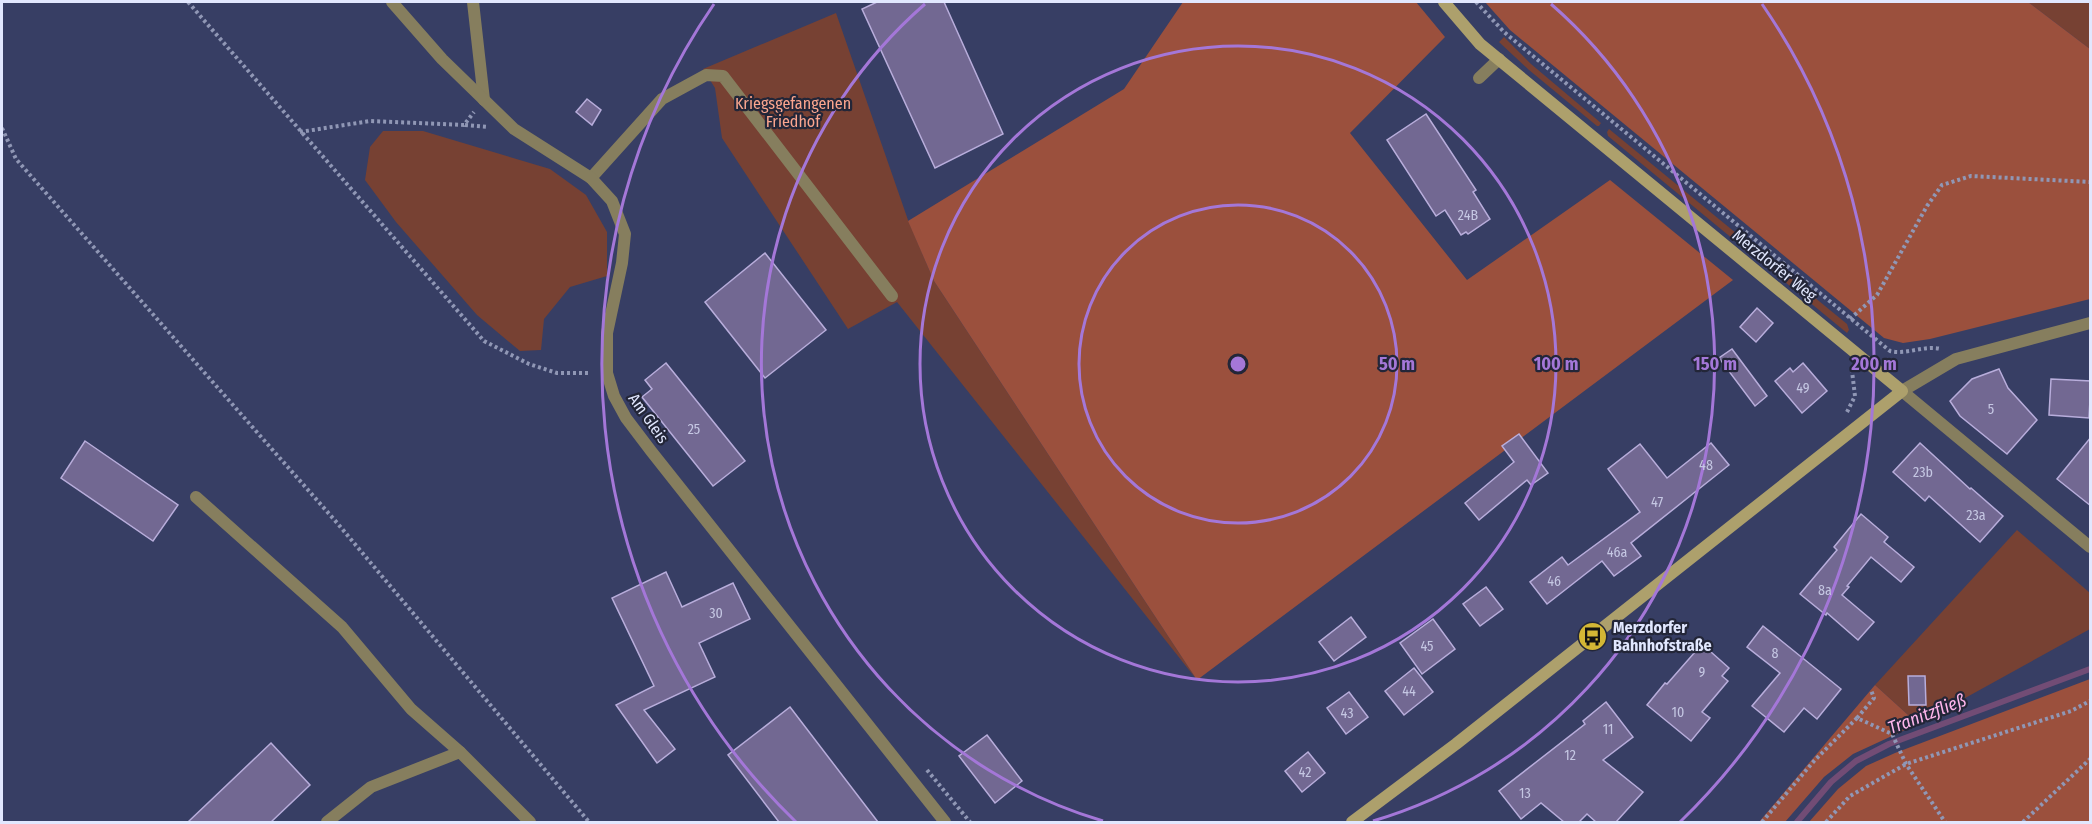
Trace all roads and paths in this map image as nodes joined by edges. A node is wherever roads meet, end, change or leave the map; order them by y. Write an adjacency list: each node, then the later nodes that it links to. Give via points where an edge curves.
1 (188, 2): 10 (path)
2 (392, 2): 8 (street, Am Gleis)
3 (473, 2): 8 (street)
4 (1444, 2): 6 (street, Merzdorfer Weg, via 1480,44)
5 (1476, 2): 14 (path, via 1504,32)
6 (1499, 59): 7 (street); 18 (street, Merzdorfer Weg)
7 (1479, 78)
8 (484, 100): 10 (path, via 464,125 370,122); 11 (street, Am Gleis, via 514,129)
9 (2, 128): 30 (path, via 16,159 338,524)
10 (300, 132): 17 (path, via 484,341 557,373)
11 (591, 178): 13 (street, via 662,99 706,75 723,76); 17 (street, Am Gleis, via 612,201 625,234 607,333)
12 (2091, 182): 14 (path, via 1971,176 1942,185 1877,295)
13 (892, 296)
14 (1850, 319): 16 (path, via 1890,351 1901,354 1933,347)
15 (2091, 323): 16 (street)
16 (1956, 358): 18 (street)
17 (607, 373): 31 (street, Am Gleis, via 614,396 651,451)
18 (1902, 391): 20 (street, Merzdorfer Weg); 33 (street)
19 (196, 497): 24 (street, via 342,627 411,709)
20 (2091, 547)
21 (1870, 690): 23 (path, via 1874,698)
22 (2091, 701): 26 (path, via 2071,711)
23 (1857, 718): 26 (path, via 1892,734); 34 (path)
24 (460, 752): 28 (street, via 371,787); 29 (street)
25 (2091, 759): 37 (path)
26 (1906, 764): 35 (path, via 1850,796); 36 (path)
27 (925, 767): 32 (path)
28 (327, 822)
29 (530, 822)
30 (589, 822)
31 (945, 822)
32 (970, 822)
33 (1352, 822)
34 (1762, 822)
35 (1826, 822)
36 (1945, 822)
37 (2023, 822)

